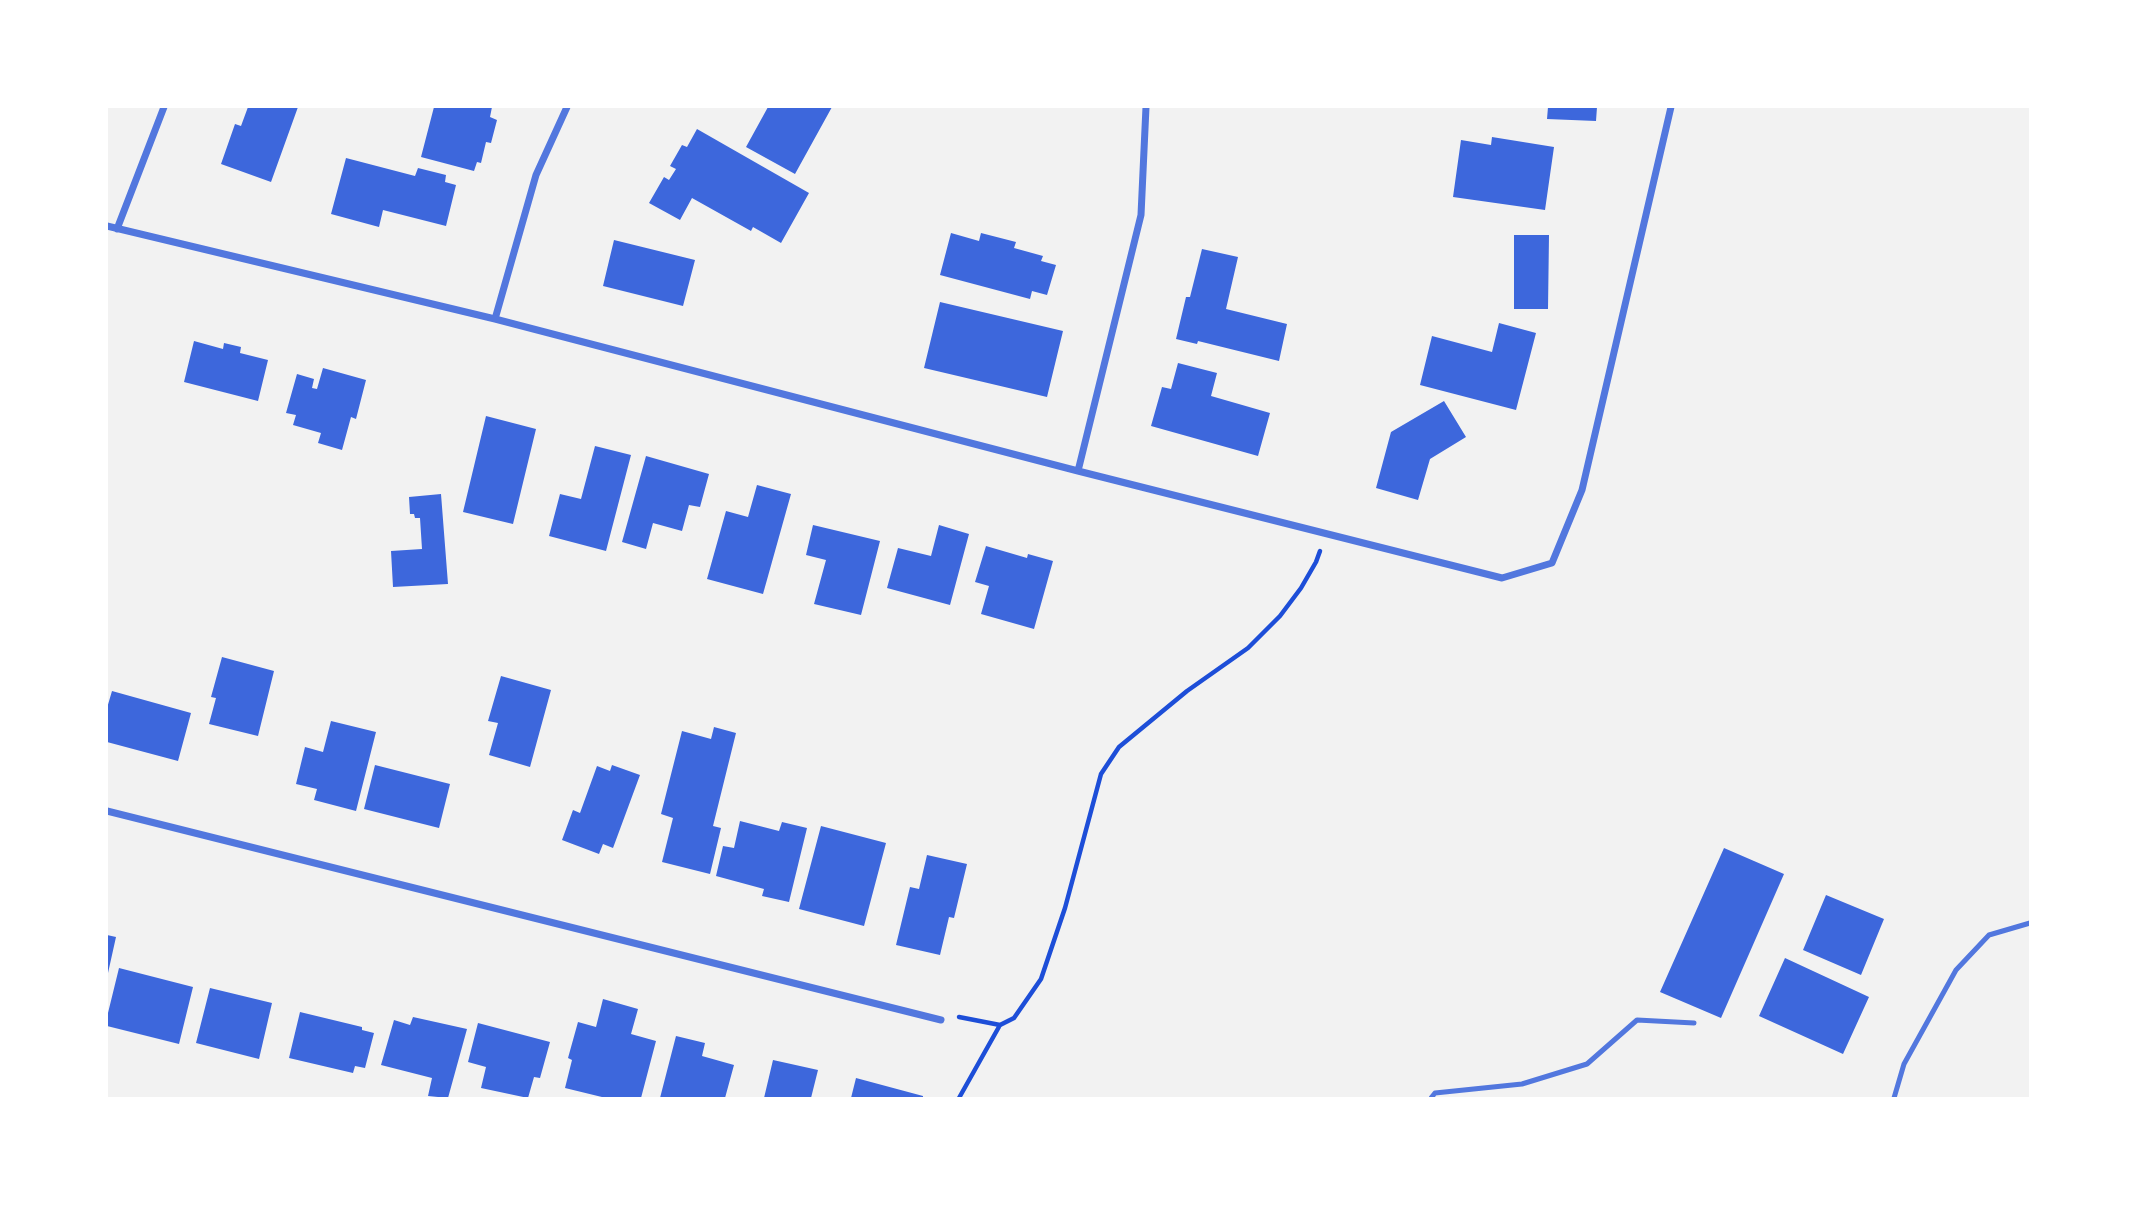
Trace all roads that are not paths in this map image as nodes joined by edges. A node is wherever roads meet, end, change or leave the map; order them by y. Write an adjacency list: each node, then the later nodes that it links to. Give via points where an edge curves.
1 (164, 107): 6 (street)
2 (567, 107): 7 (street, via 536,176)
3 (1146, 107): 8 (street, via 1141,215)
4 (1671, 107): 8 (street, via 1582,490 1552,563 1502,578)
5 (107, 226): 6 (street)
6 (117, 229): 7 (street)
7 (495, 319): 8 (street)
8 (1078, 471)
9 (107, 811): 11 (street)
10 (2030, 923): 14 (lane, via 1989,935 1956,970 1904,1064)
11 (941, 1020)
12 (1694, 1023): 13 (lane, via 1637,1020 1587,1064 1522,1084 1435,1093)
13 (1432, 1098)
14 (1894, 1098)

